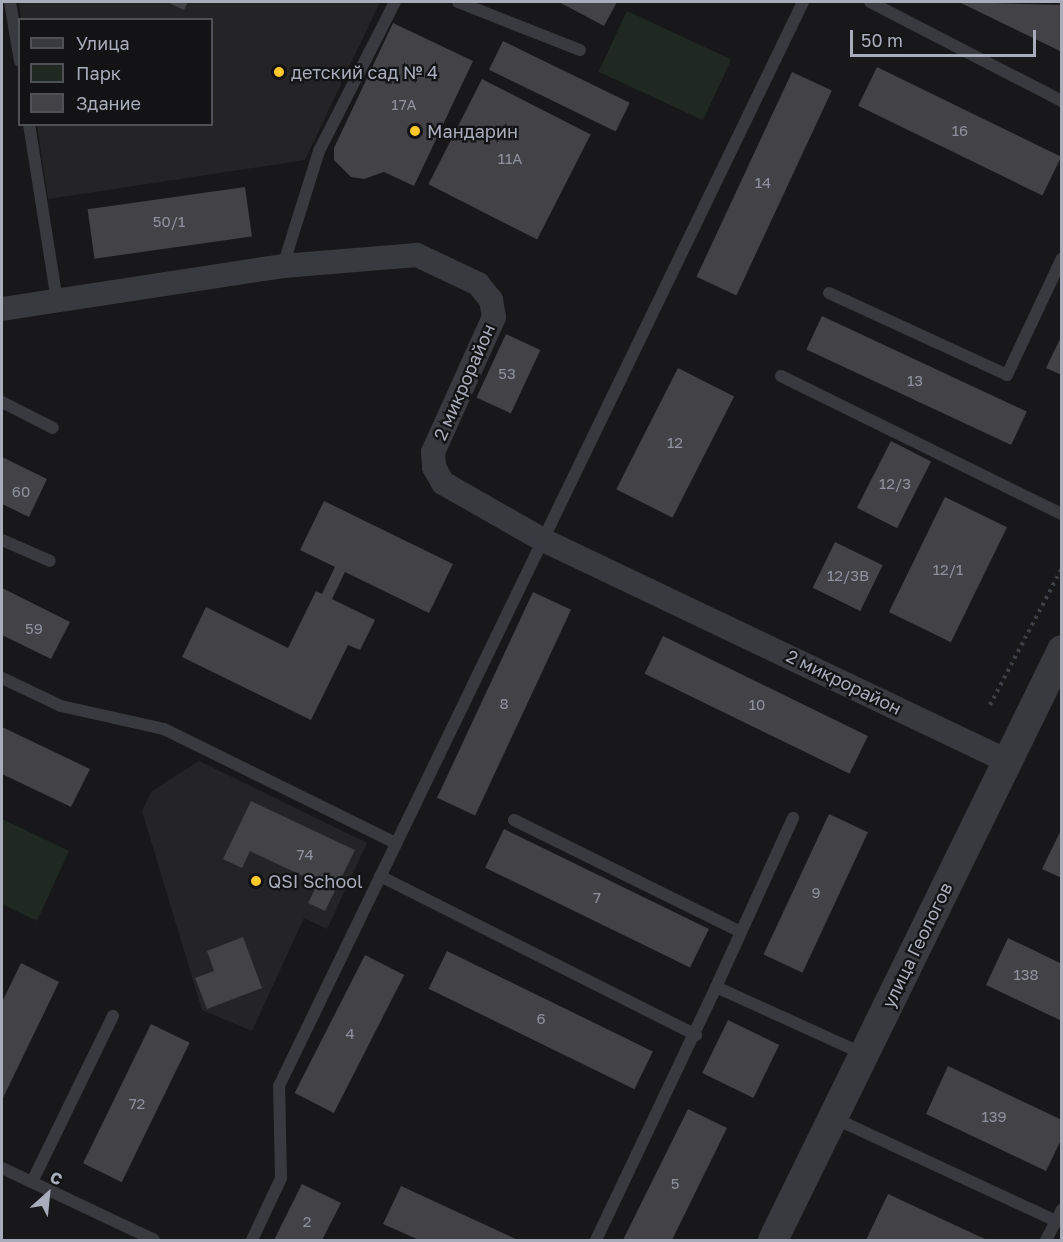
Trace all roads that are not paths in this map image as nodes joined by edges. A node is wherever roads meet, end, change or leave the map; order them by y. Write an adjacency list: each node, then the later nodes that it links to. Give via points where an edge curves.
1 (10, 2): 6 (lane)
2 (395, 2): 11 (lane, via 319,151)
3 (458, 2): 7 (lane)
4 (803, 2): 19 (lane)
5 (870, 2): 8 (lane)
6 (18, 49)
7 (580, 50)
8 (1062, 101)
9 (29, 126): 13 (lane)
10 (1062, 258): 12 (lane, via 1007,375)
11 (283, 266): 13 (street, 2 микрорайон); 19 (street, 2 микрорайон, via 417,255 478,284 491,300 494,317 433,452 434,467 443,483)
12 (830, 293)
13 (57, 301): 14 (street, 2 микрорайон)
14 (2, 309)
15 (781, 376): 18 (lane)
16 (2, 402): 17 (lane)
17 (53, 428)
18 (1062, 514)
19 (541, 539): 24 (street, 2 микрорайон); 27 (lane)
20 (2, 540): 21 (lane)
21 (50, 561)
22 (1062, 650): 24 (street, улица Геологов)
23 (2, 678): 27 (lane, via 61,705 164,729)
24 (1006, 761): 33 (street, улица Геологов)
25 (794, 818): 29 (lane)
26 (514, 820): 29 (lane)
27 (394, 842): 28 (lane)
28 (381, 876): 32 (lane); 40 (lane, via 279,1086 281,1178)
29 (739, 931): 30 (lane)
30 (716, 987): 32 (lane); 33 (lane)
31 (113, 1016): 36 (lane)
32 (696, 1035): 41 (lane)
33 (864, 1054): 34 (street, улица Геологов)
34 (833, 1117): 38 (lane); 42 (street, улица Геологов)
35 (2, 1168): 36 (lane)
36 (33, 1182): 39 (lane)
37 (1062, 1209): 38 (lane)
38 (1056, 1221): 43 (lane)
39 (153, 1240)
40 (252, 1240)
41 (596, 1240)
42 (773, 1240)
43 (1046, 1240)

